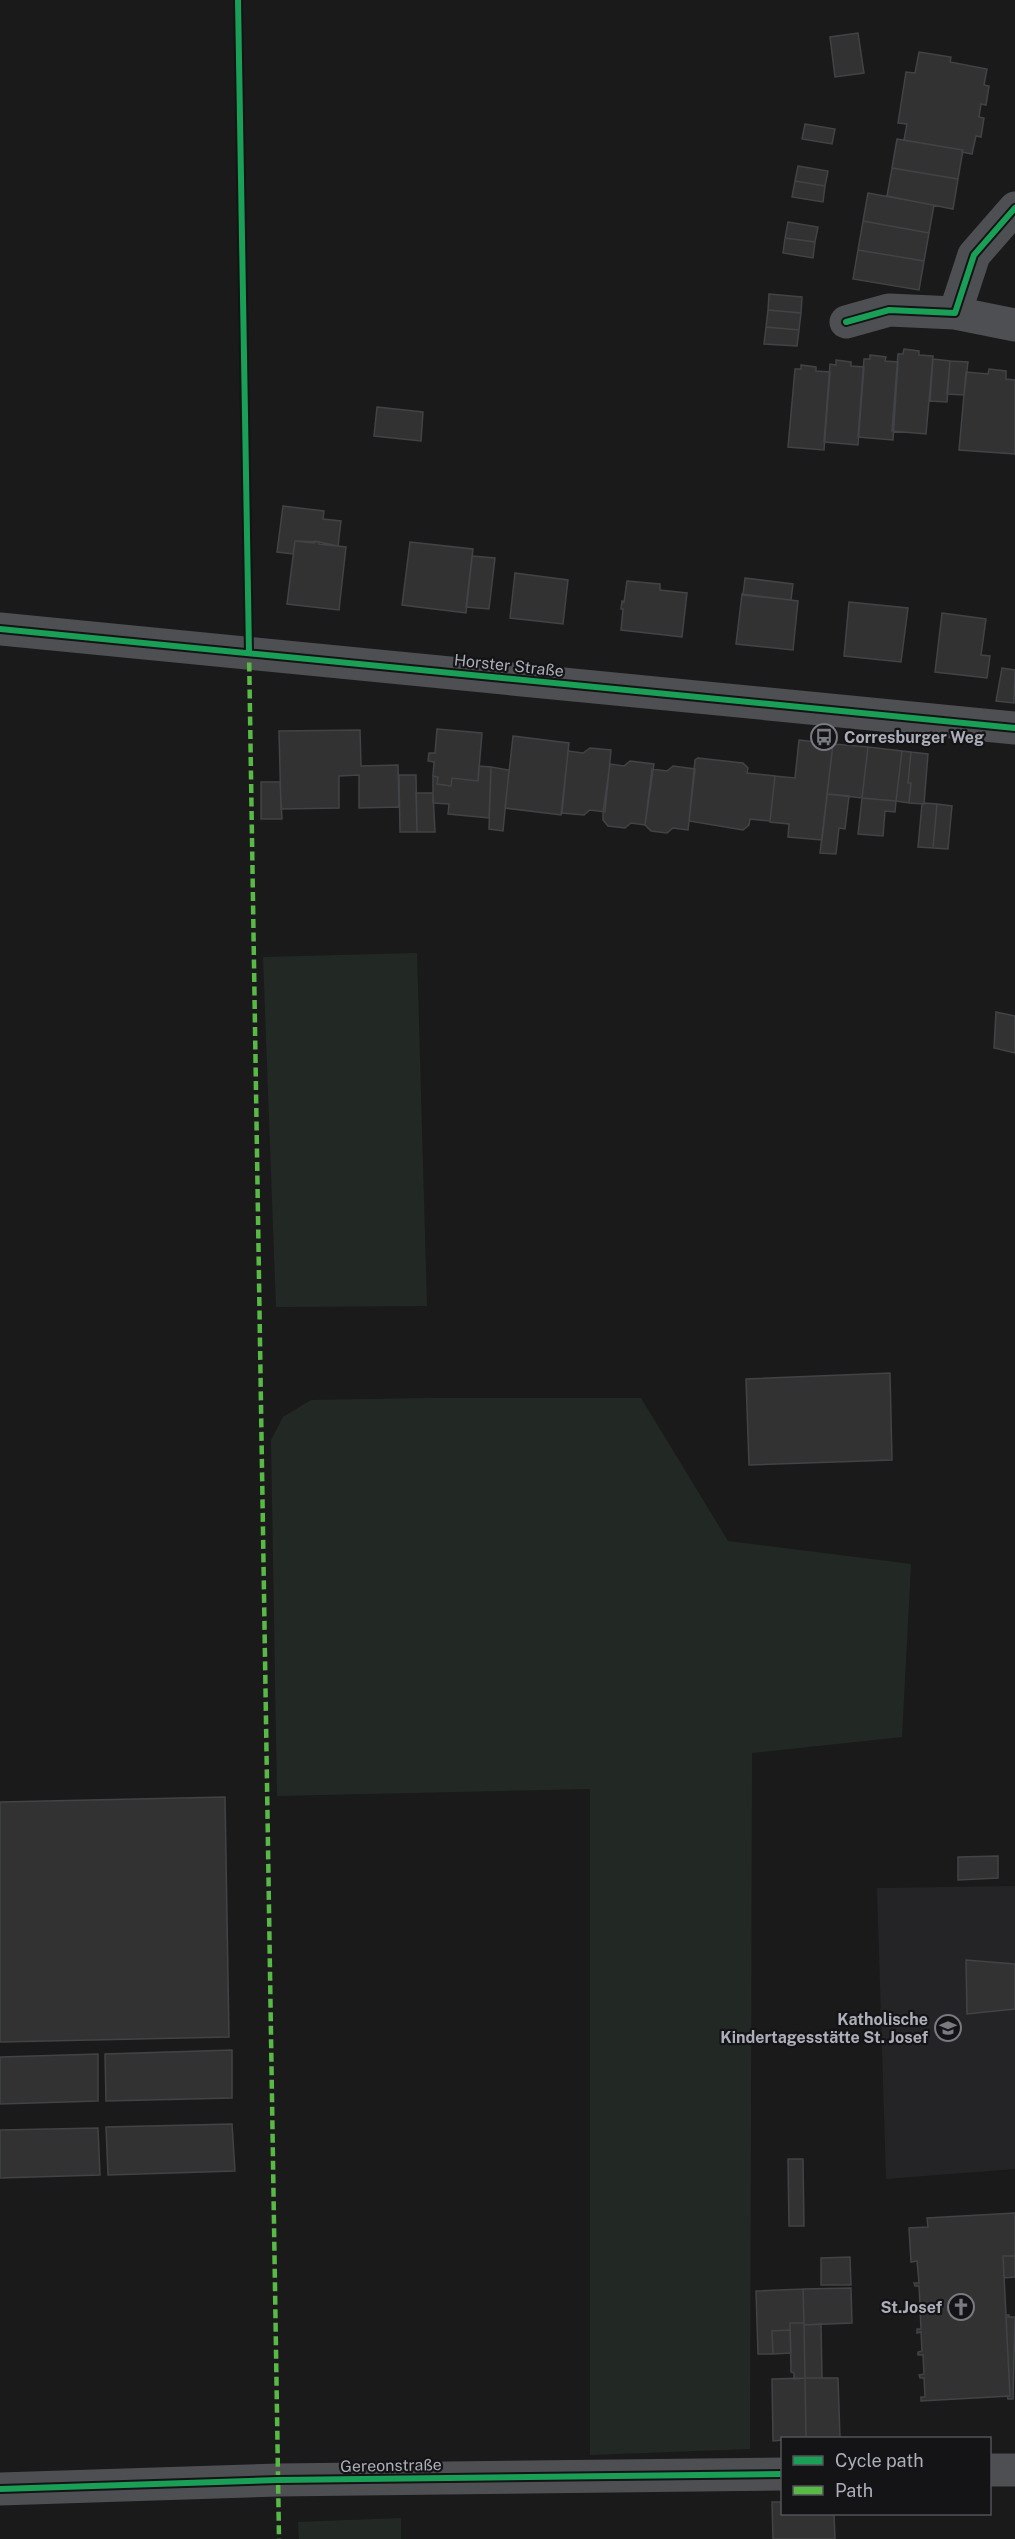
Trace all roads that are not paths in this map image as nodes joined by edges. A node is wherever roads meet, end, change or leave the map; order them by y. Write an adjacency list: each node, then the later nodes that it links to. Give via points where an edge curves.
1 (1015, 208): 2 (street, via 974,255)
2 (955, 313): 3 (street, via 889,310); 4 (street)
3 (846, 322)
4 (1015, 325)
5 (0, 629): 6 (street, Horster Straße)
6 (1015, 728)
7 (991, 2470): 8 (street)
8 (1015, 2470)
9 (781, 2474): 10 (street, Gereonstraße, via 278,2480)
10 (0, 2489)

